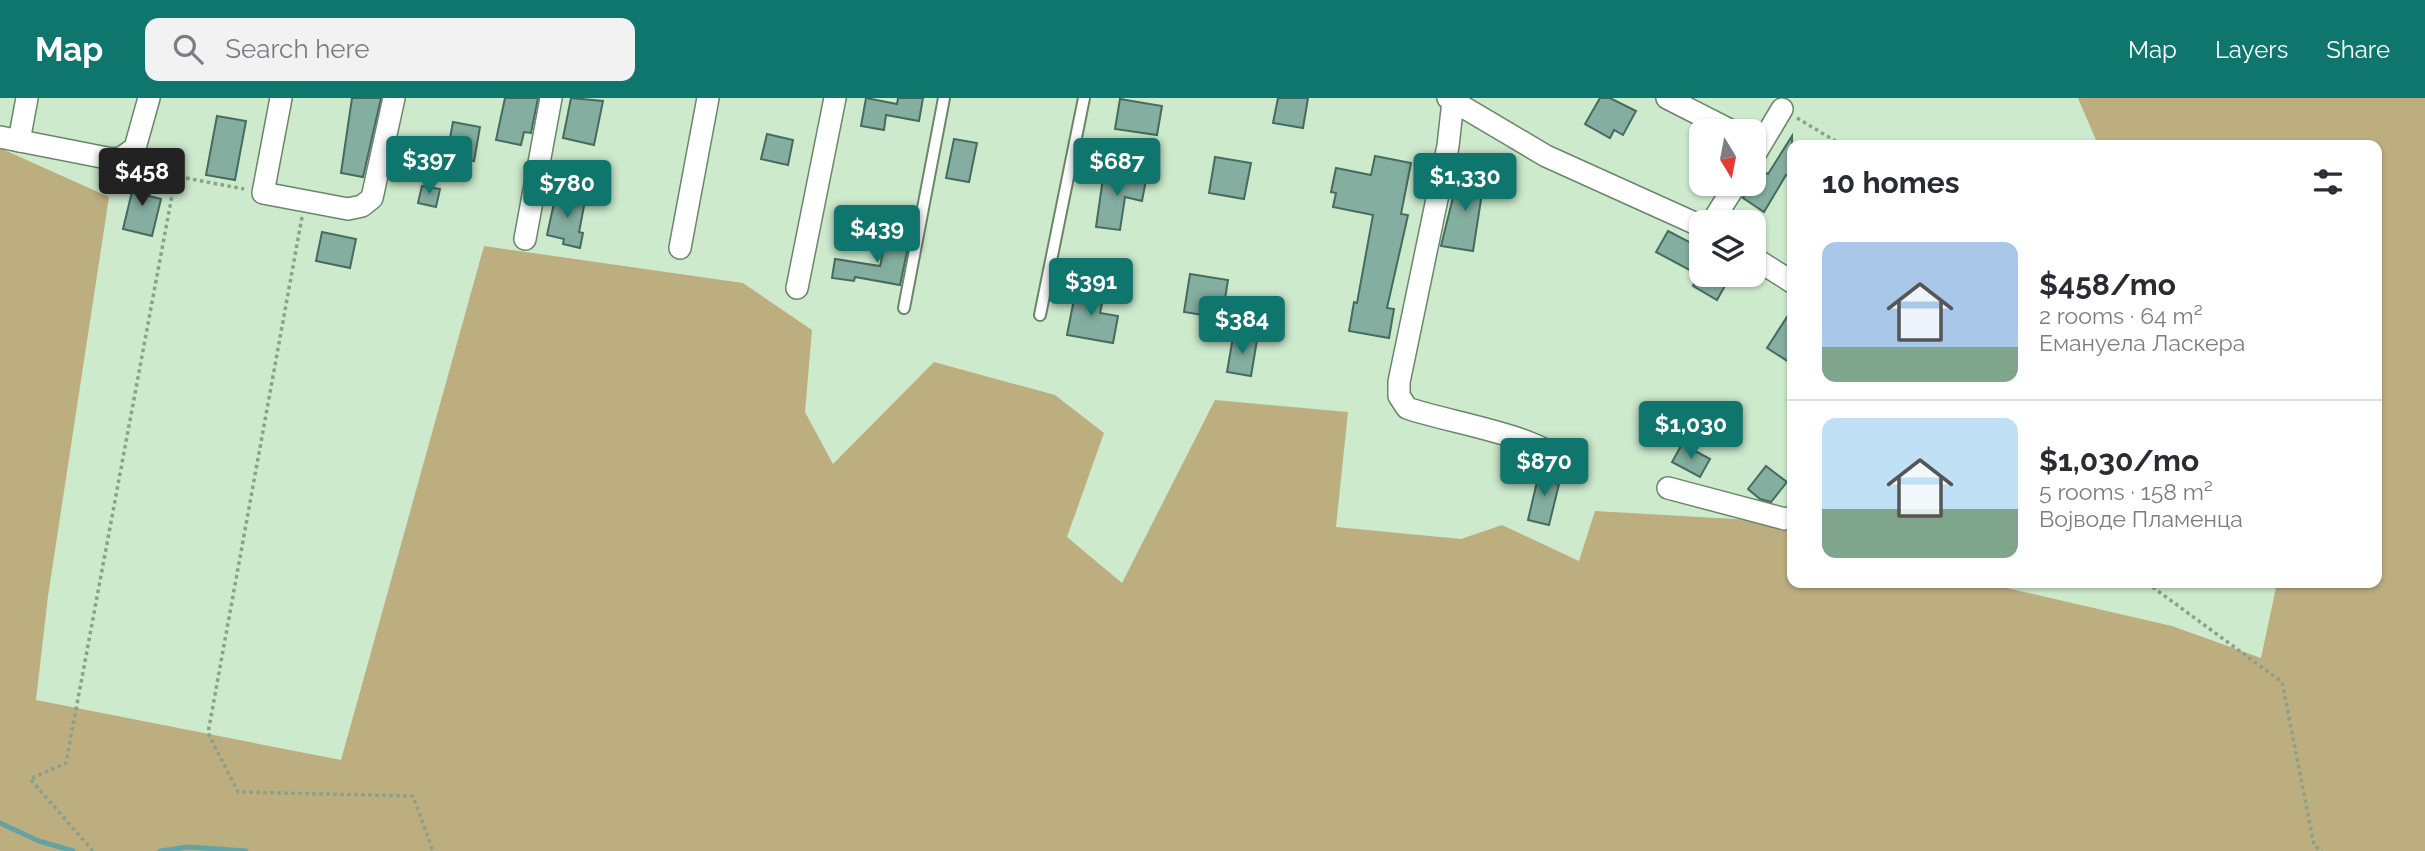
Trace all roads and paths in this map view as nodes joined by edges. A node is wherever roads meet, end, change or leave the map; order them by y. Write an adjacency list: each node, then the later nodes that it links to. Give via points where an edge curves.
1 (27, 98): 15 (street)
2 (149, 98): 17 (street, via 138,141)
3 (281, 98): 19 (street)
4 (394, 98): 20 (street, via 372,198 348,209)
5 (551, 98): 22 (street)
6 (708, 98): 23 (street)
7 (835, 98): 26 (street)
8 (944, 98): 27 (lane)
9 (1084, 98): 28 (lane)
10 (1667, 98): 13 (street)
11 (1450, 99): 21 (street, via 1546,156); 29 (street, via 1448,146 1399,382 1402,403 1553,452)
12 (1782, 109): 14 (street); 16 (path)
13 (1708, 119)
14 (1766, 133)
15 (9, 139): 17 (street, via 112,159)
16 (1834, 140)
17 (127, 153): 18 (path, via 137,169)
18 (176, 174): 19 (path); 33 (path, via 66,762 30,779)
19 (263, 193): 20 (street)
20 (305, 201): 34 (path, via 208,733 238,792 413,796)
21 (1689, 221)
22 (525, 239)
23 (680, 248)
24 (1766, 266): 25 (street)
25 (1787, 279)
26 (797, 288)
27 (904, 308)
28 (1040, 315)
29 (1566, 464)
30 (1668, 488): 31 (street)
31 (1787, 518)
32 (2154, 588): 35 (path, via 2282,681 2314,845)
33 (93, 851)
34 (433, 851)
35 (2322, 851)

